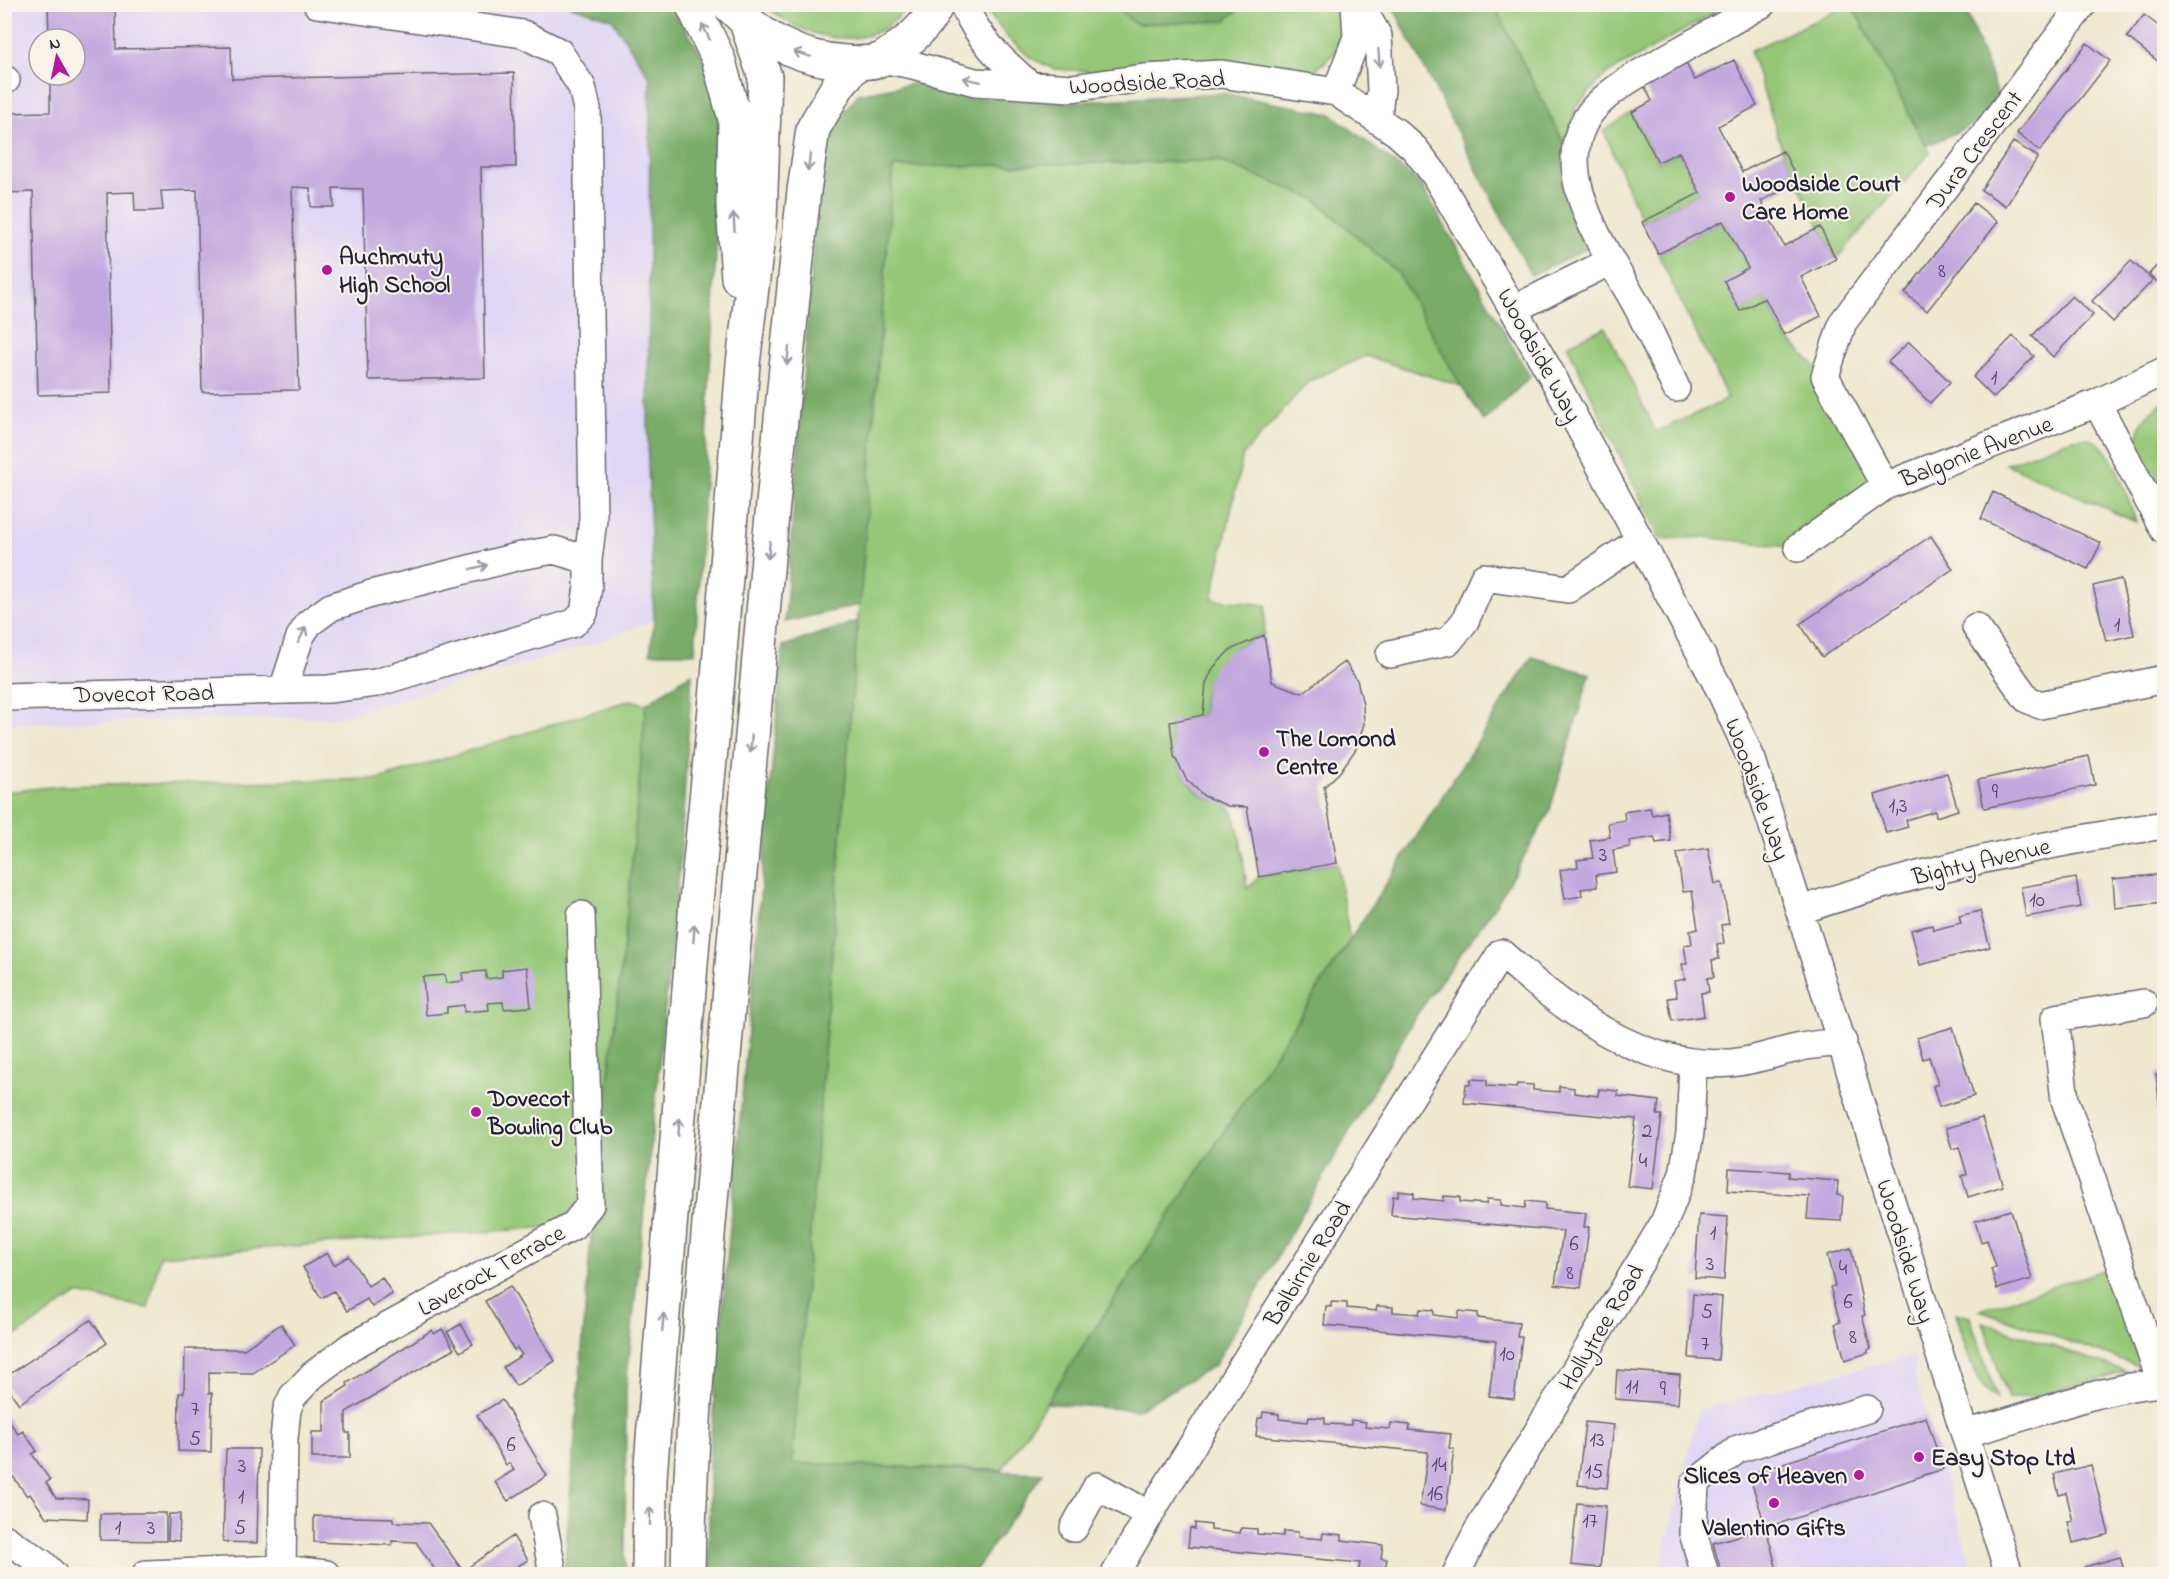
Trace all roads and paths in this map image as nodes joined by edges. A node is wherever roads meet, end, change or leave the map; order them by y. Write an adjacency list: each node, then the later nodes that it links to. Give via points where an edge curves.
1 (317, 4): 24 (street, Dovecot Road, via 523,34 560,52 582,87 587,109 593,484)
2 (692, 4): 16 (highway, one-way to 2, via 733,206 735,119 718,58)
3 (937, 4): 10 (highway, via 914,35)
4 (963, 4): 11 (street, via 973,28)
5 (1355, 4): 12 (street, via 1357,38)
6 (1360, 4): 13 (street, one-way to 13, via 1378,36 1381,90)
7 (1762, 4): 14 (street, via 1630,79 1595,107 1583,124 1575,156 1576,178)
8 (2083, 4): 20 (street, Dura Crescent, via 1842,322 1825,376)
9 (737, 13): 10 (highway, one-way to 9, via 823,61 784,49); 16 (highway, via 765,77 760,219)
10 (869, 61): 11 (street, Woodside Road, one-way to 10, via 975,82 913,65); 49 (highway, one-way to 49, via 839,84 813,129 804,191 714,1172 692,1453)
11 (1030, 85): 12 (street, Woodside Road, via 1072,88 1144,78 1222,74)
12 (1335, 92): 13 (street, Woodside Way)
13 (1377, 120): 15 (street, Woodside Way, via 1415,149 1435,175)
14 (1611, 261): 15 (street); 18 (street)
15 (1514, 309): 22 (street, Woodside Way)
16 (743, 364): 48 (highway, one-way to 16, via 651,1465)
17 (2164, 370): 19 (street, Balgonie Avenue)
18 (1676, 388)
19 (2097, 403): 20 (street, Balgonie Avenue); 21 (street)
20 (1885, 486): 23 (street, Balgonie Avenue)
21 (2164, 530)
22 (1640, 540): 26 (street, via 1568,589 1484,577 1465,621 1449,640); 31 (street, Woodside Way, via 1719,688 1752,760)
23 (1798, 548)
24 (588, 560): 28 (street, one-way to 24, via 300,637 309,623 331,607 520,556 554,550); 28 (street, Dovecot Road, via 584,612 574,623 376,683)
25 (1976, 627): 27 (street, via 2027,699 2040,705)
26 (1390, 654)
27 (2164, 679)
28 (283, 690): 29 (street, Dovecot Road)
29 (4, 697)
30 (2164, 825): 31 (street, Bighty Avenue, via 2010,852 1917,874)
31 (1801, 910): 34 (street, Woodside Way)
32 (581, 915): 43 (street, Laverock Terrace, via 590,1205 573,1226 350,1347 293,1396 287,1410 285,1439)
33 (2144, 1003): 36 (street, via 2055,1018 2065,1100)
34 (1843, 1042): 35 (street, via 1730,1063); 38 (street, Woodside Way)
35 (1693, 1063): 39 (street, Balbirnie Road, via 1646,1051 1601,1028 1546,993 1500,953); 51 (street, Hollytree Road, via 1690,1133 1683,1174 1664,1223 1477,1532)
36 (2163, 1383): 38 (street, via 2101,1395)
37 (1867, 1409): 52 (street, via 1738,1449 1695,1483 1693,1533)
38 (1965, 1433): 53 (street, Woodside Way)
39 (1150, 1515): 41 (street, via 1097,1486); 50 (street, Balbirnie Road)
40 (542, 1516): 47 (street)
41 (1074, 1528)
42 (4, 1538): 44 (street, via 42,1563)
43 (282, 1569): 45 (street); 46 (street)
44 (52, 1575)
45 (146, 1575)
46 (326, 1575)
47 (553, 1575)
48 (649, 1575)
49 (688, 1575)
50 (1115, 1575)
51 (1456, 1575)
52 (1705, 1575)
53 (2009, 1575)

